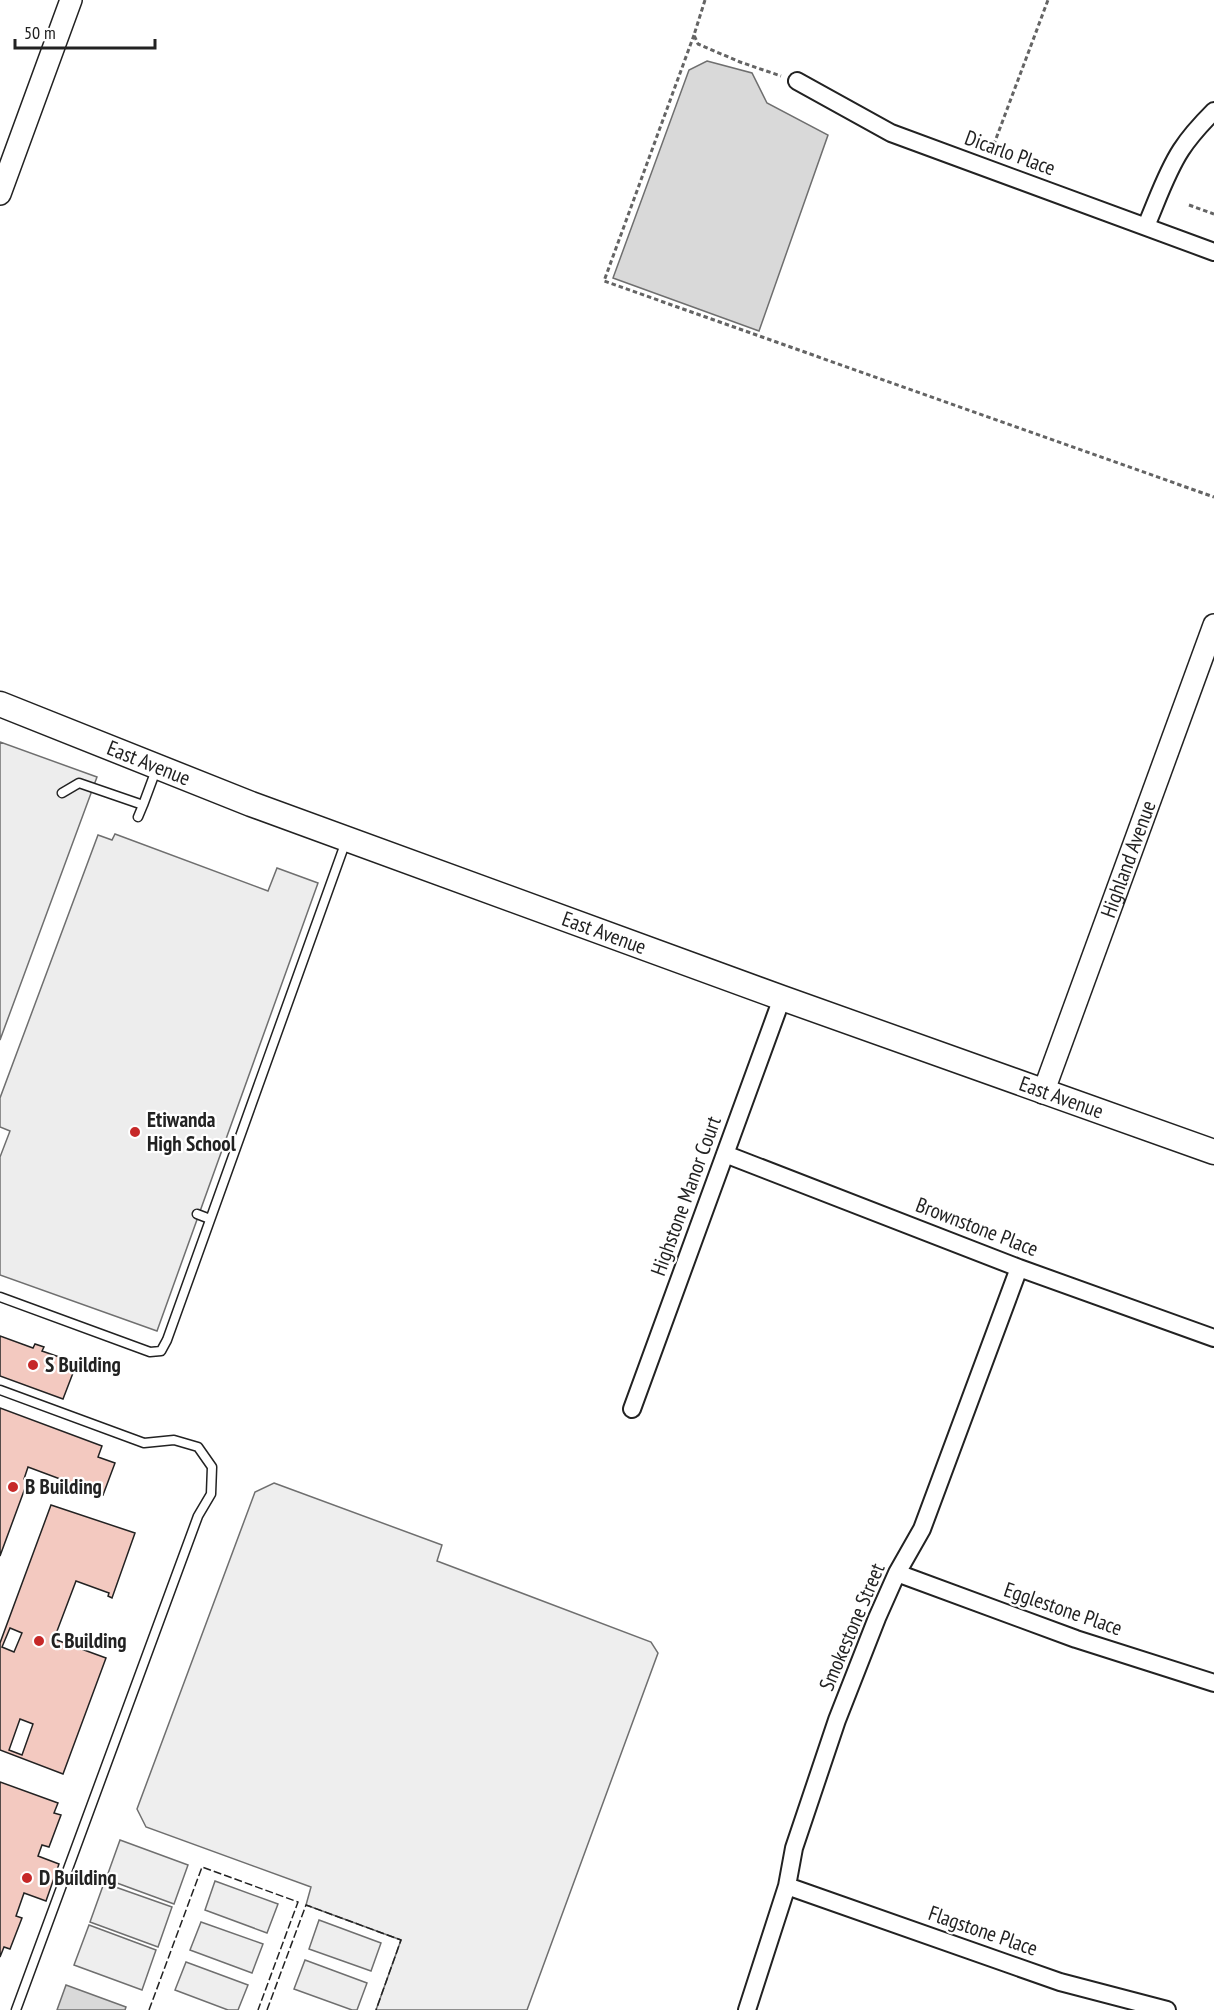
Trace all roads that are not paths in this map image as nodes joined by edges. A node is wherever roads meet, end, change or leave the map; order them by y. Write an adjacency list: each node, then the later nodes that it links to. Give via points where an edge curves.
1 (71, 0): 4 (street)
2 (796, 81): 5 (street, Dicarlo Place, via 891,134)
3 (1214, 111): 5 (street, via 1180,150)
4 (0, 194)
5 (1146, 226): 6 (street, Dicarlo Place)
6 (1214, 252)
7 (1214, 625): 15 (street, Highland Avenue)
8 (0, 704): 9 (main road, East Avenue)
9 (157, 766): 11 (lane); 13 (main road, East Avenue)
10 (62, 793): 11 (lane, via 79,783)
11 (143, 805): 12 (lane)
12 (138, 817)
13 (347, 838): 14 (main road, East Avenue); 19 (lane)
14 (782, 999): 15 (main road, East Avenue); 17 (street, Highstone Manor Court)
15 (1043, 1093): 16 (main road, East Avenue)
16 (1214, 1152)
17 (724, 1155): 20 (street, Brownstone Place); 24 (street, Highstone Manor Court)
18 (197, 1214): 19 (lane)
19 (210, 1219): 21 (lane, via 167,1341 160,1351 150,1352)
20 (1019, 1268): 22 (street, Brownstone Place); 25 (street, Smokestone Street, via 922,1529)
21 (0, 1297)
22 (1214, 1338)
23 (0, 1390): 28 (lane, via 144,1443 174,1440 198,1447 212,1467 211,1494 198,1516)
24 (632, 1408)
25 (897, 1573): 26 (street, Egglestone Place, via 1076,1639); 27 (street, Smokestone Street, via 837,1719 794,1848)
26 (1214, 1683)
27 (787, 1886): 29 (street, Smokestone Street); 30 (street, Flagstone Place, via 1060,1982)
28 (15, 2010)
29 (747, 2010)
30 (1167, 2010)

